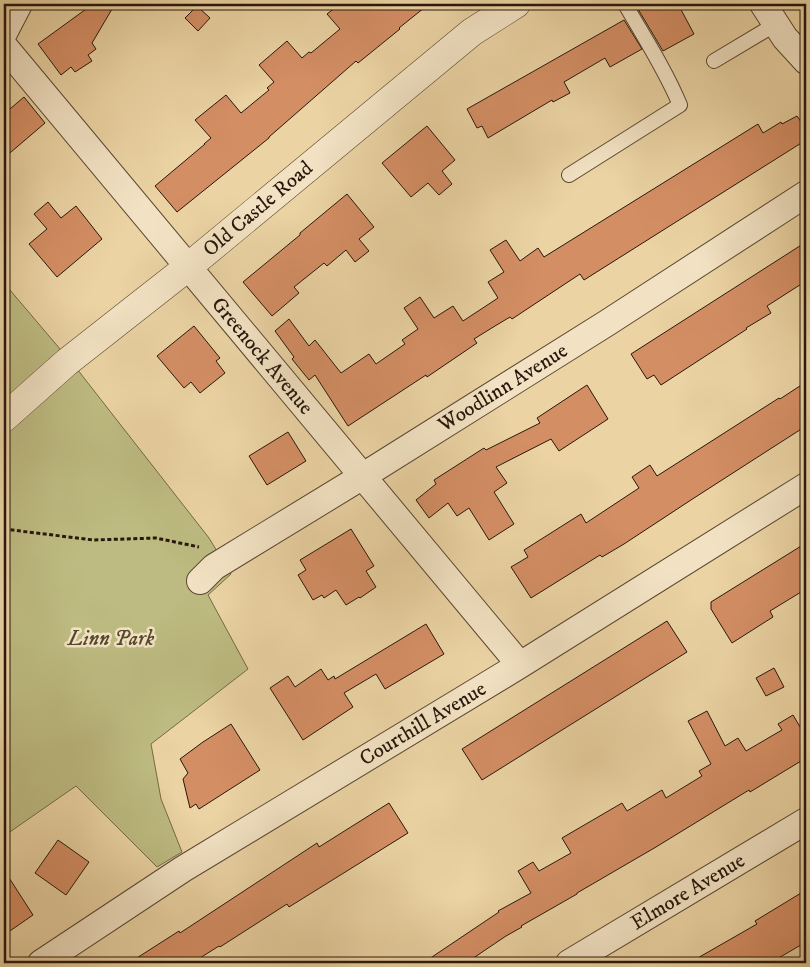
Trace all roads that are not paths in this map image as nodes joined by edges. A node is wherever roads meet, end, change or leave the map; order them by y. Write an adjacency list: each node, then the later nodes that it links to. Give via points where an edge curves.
1 (19, 4): 5 (street)
2 (516, 4): 11 (street, Old Castle Road, via 472,32)
3 (625, 4): 9 (lane, via 680,105)
4 (770, 14): 7 (lane); 8 (street)
5 (4, 33)
6 (4, 46): 11 (street, Greenock Avenue)
7 (714, 61)
8 (806, 61)
9 (569, 175)
10 (806, 194): 13 (street, Woodlinn Avenue)
11 (188, 267): 12 (street, Old Castle Road, via 68,362); 13 (street, Greenock Avenue)
12 (4, 418)
13 (363, 476): 15 (street, Woodlinn Avenue); 16 (street, Greenock Avenue)
14 (806, 486): 16 (street, Courthill Avenue)
15 (207, 574)
16 (520, 665): 18 (street, Courthill Avenue, via 183,869)
17 (806, 821): 19 (street, Elmore Avenue)
18 (41, 963)
19 (569, 963)

